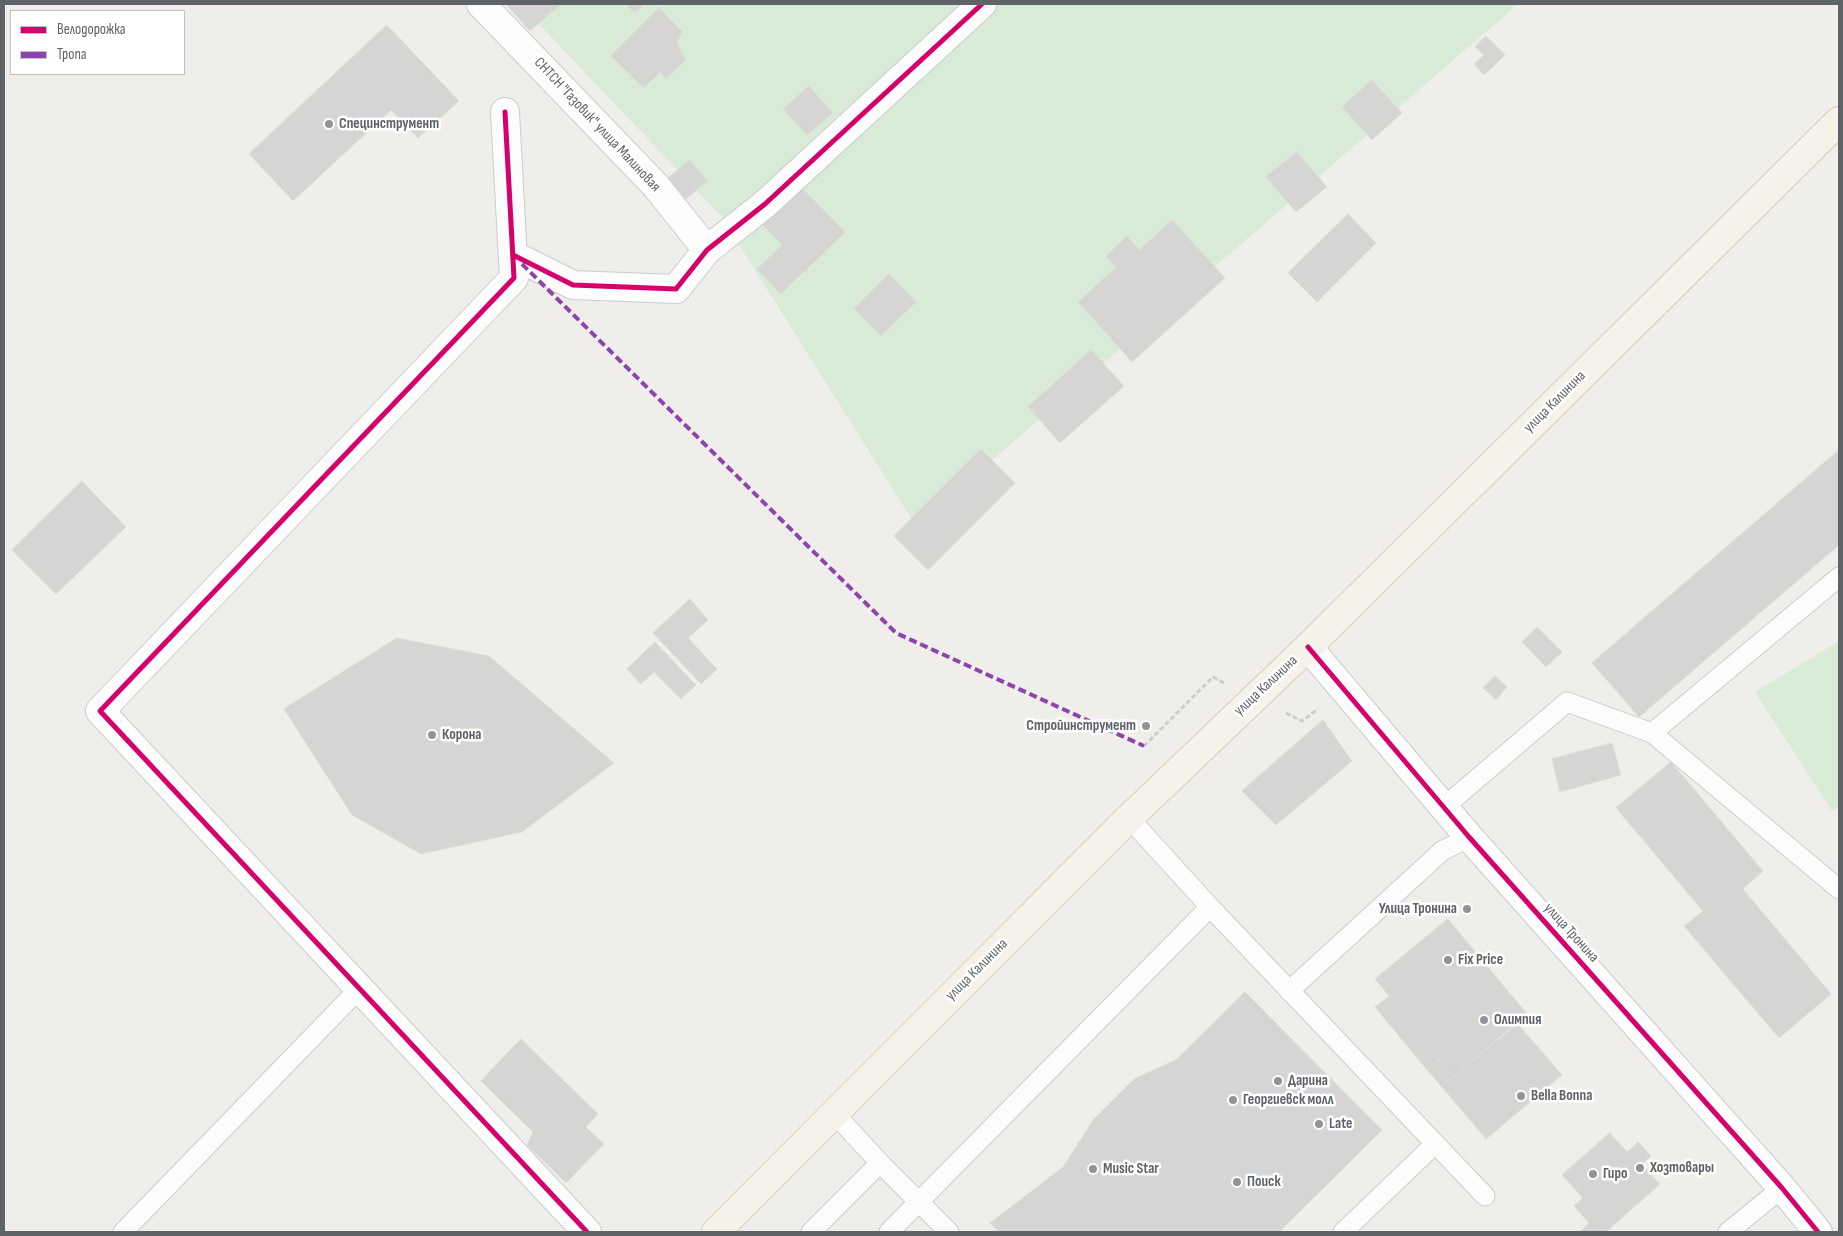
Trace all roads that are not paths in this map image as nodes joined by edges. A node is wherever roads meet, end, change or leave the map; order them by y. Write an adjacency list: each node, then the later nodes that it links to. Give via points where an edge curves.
1 (481, 4): 5 (street, СНТСН "Газовик" улица Малиновая, via 656,186)
2 (982, 4): 5 (street, via 765,204)
3 (504, 112): 6 (street)
4 (1839, 121): 8 (main road, улица Калинина)
5 (707, 250): 6 (street, via 676,289 573,285)
6 (513, 255): 15 (street, via 514,278 100,711)
7 (1839, 577): 9 (lane)
8 (1308, 647): 10 (street, улица Тронина); 11 (main road, улица Калинина)
9 (1652, 732): 10 (lane, via 1567,702); 13 (lane)
10 (1444, 807): 12 (street, улица Тронина)
11 (1129, 818): 14 (lane); 17 (main road, улица Калинина)
12 (1469, 837): 16 (lane, via 1442,851); 20 (street, улица Тронина)
13 (1839, 889)
14 (1210, 908): 16 (lane); 22 (lane)
15 (360, 988): 23 (lane); 24 (street)
16 (1289, 991): 18 (lane)
17 (834, 1113): 19 (lane); 25 (main road, улица Калинина)
18 (1435, 1144): 21 (lane); 29 (lane)
19 (880, 1163): 22 (lane); 26 (lane)
20 (1782, 1188): 30 (lane); 31 (street, улица Тронина)
21 (1485, 1196)
22 (919, 1202): 27 (lane); 28 (lane)
23 (123, 1232)
24 (587, 1232)
25 (716, 1232)
26 (811, 1232)
27 (889, 1232)
28 (949, 1232)
29 (1343, 1232)
30 (1728, 1232)
31 (1818, 1232)

